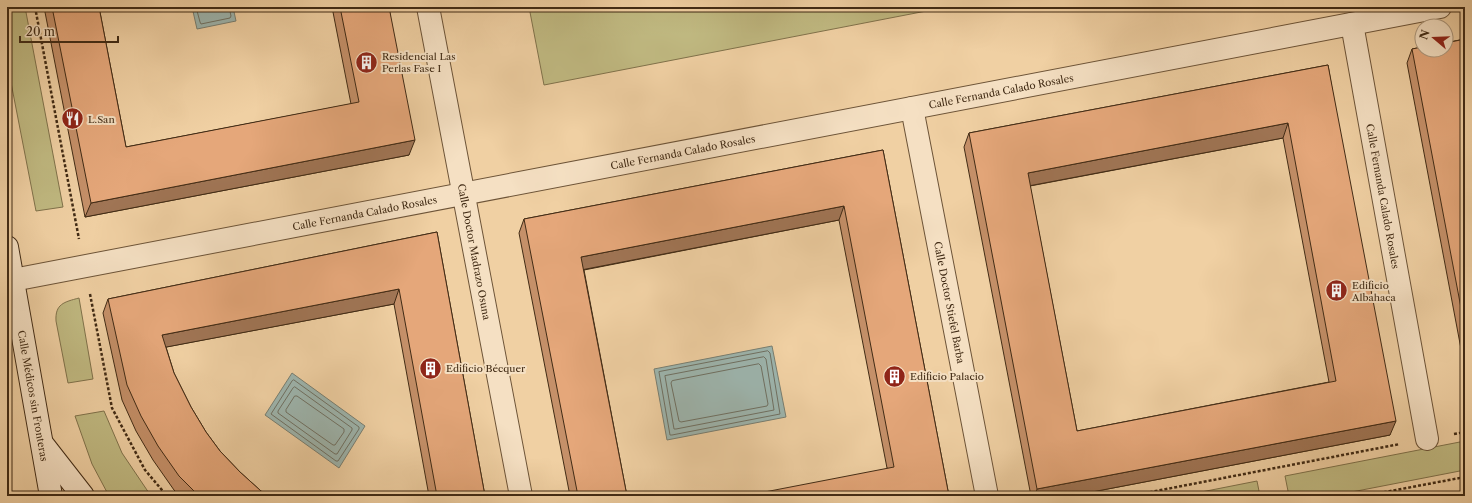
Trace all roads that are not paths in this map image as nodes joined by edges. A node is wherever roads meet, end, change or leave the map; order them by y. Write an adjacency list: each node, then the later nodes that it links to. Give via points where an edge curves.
1 (428, 7): 5 (street, Calle Doctor Madrazo Osuna)
2 (1440, 7): 3 (street, Calle Fernanda Calado Rosales)
3 (1352, 24): 4 (street, Calle Fernanda Calado Rosales); 8 (street, Calle Fernanda Calado Rosales)
4 (912, 108): 5 (street, Calle Fernanda Calado Rosales); 13 (street, Calle Doctor Stiefel Barba)
5 (464, 194): 7 (street, Calle Fernanda Calado Rosales); 12 (street, Calle Doctor Madrazo Osuna)
6 (7, 247): 7 (street, Calle Médicos sin Fronteras)
7 (13, 280): 9 (street, Calle Médicos sin Fronteras)
8 (1427, 439)
9 (43, 444): 10 (street, Calle Médicos sin Fronteras); 11 (street)
10 (51, 496)
11 (83, 496)
12 (521, 496)
13 (987, 496)

